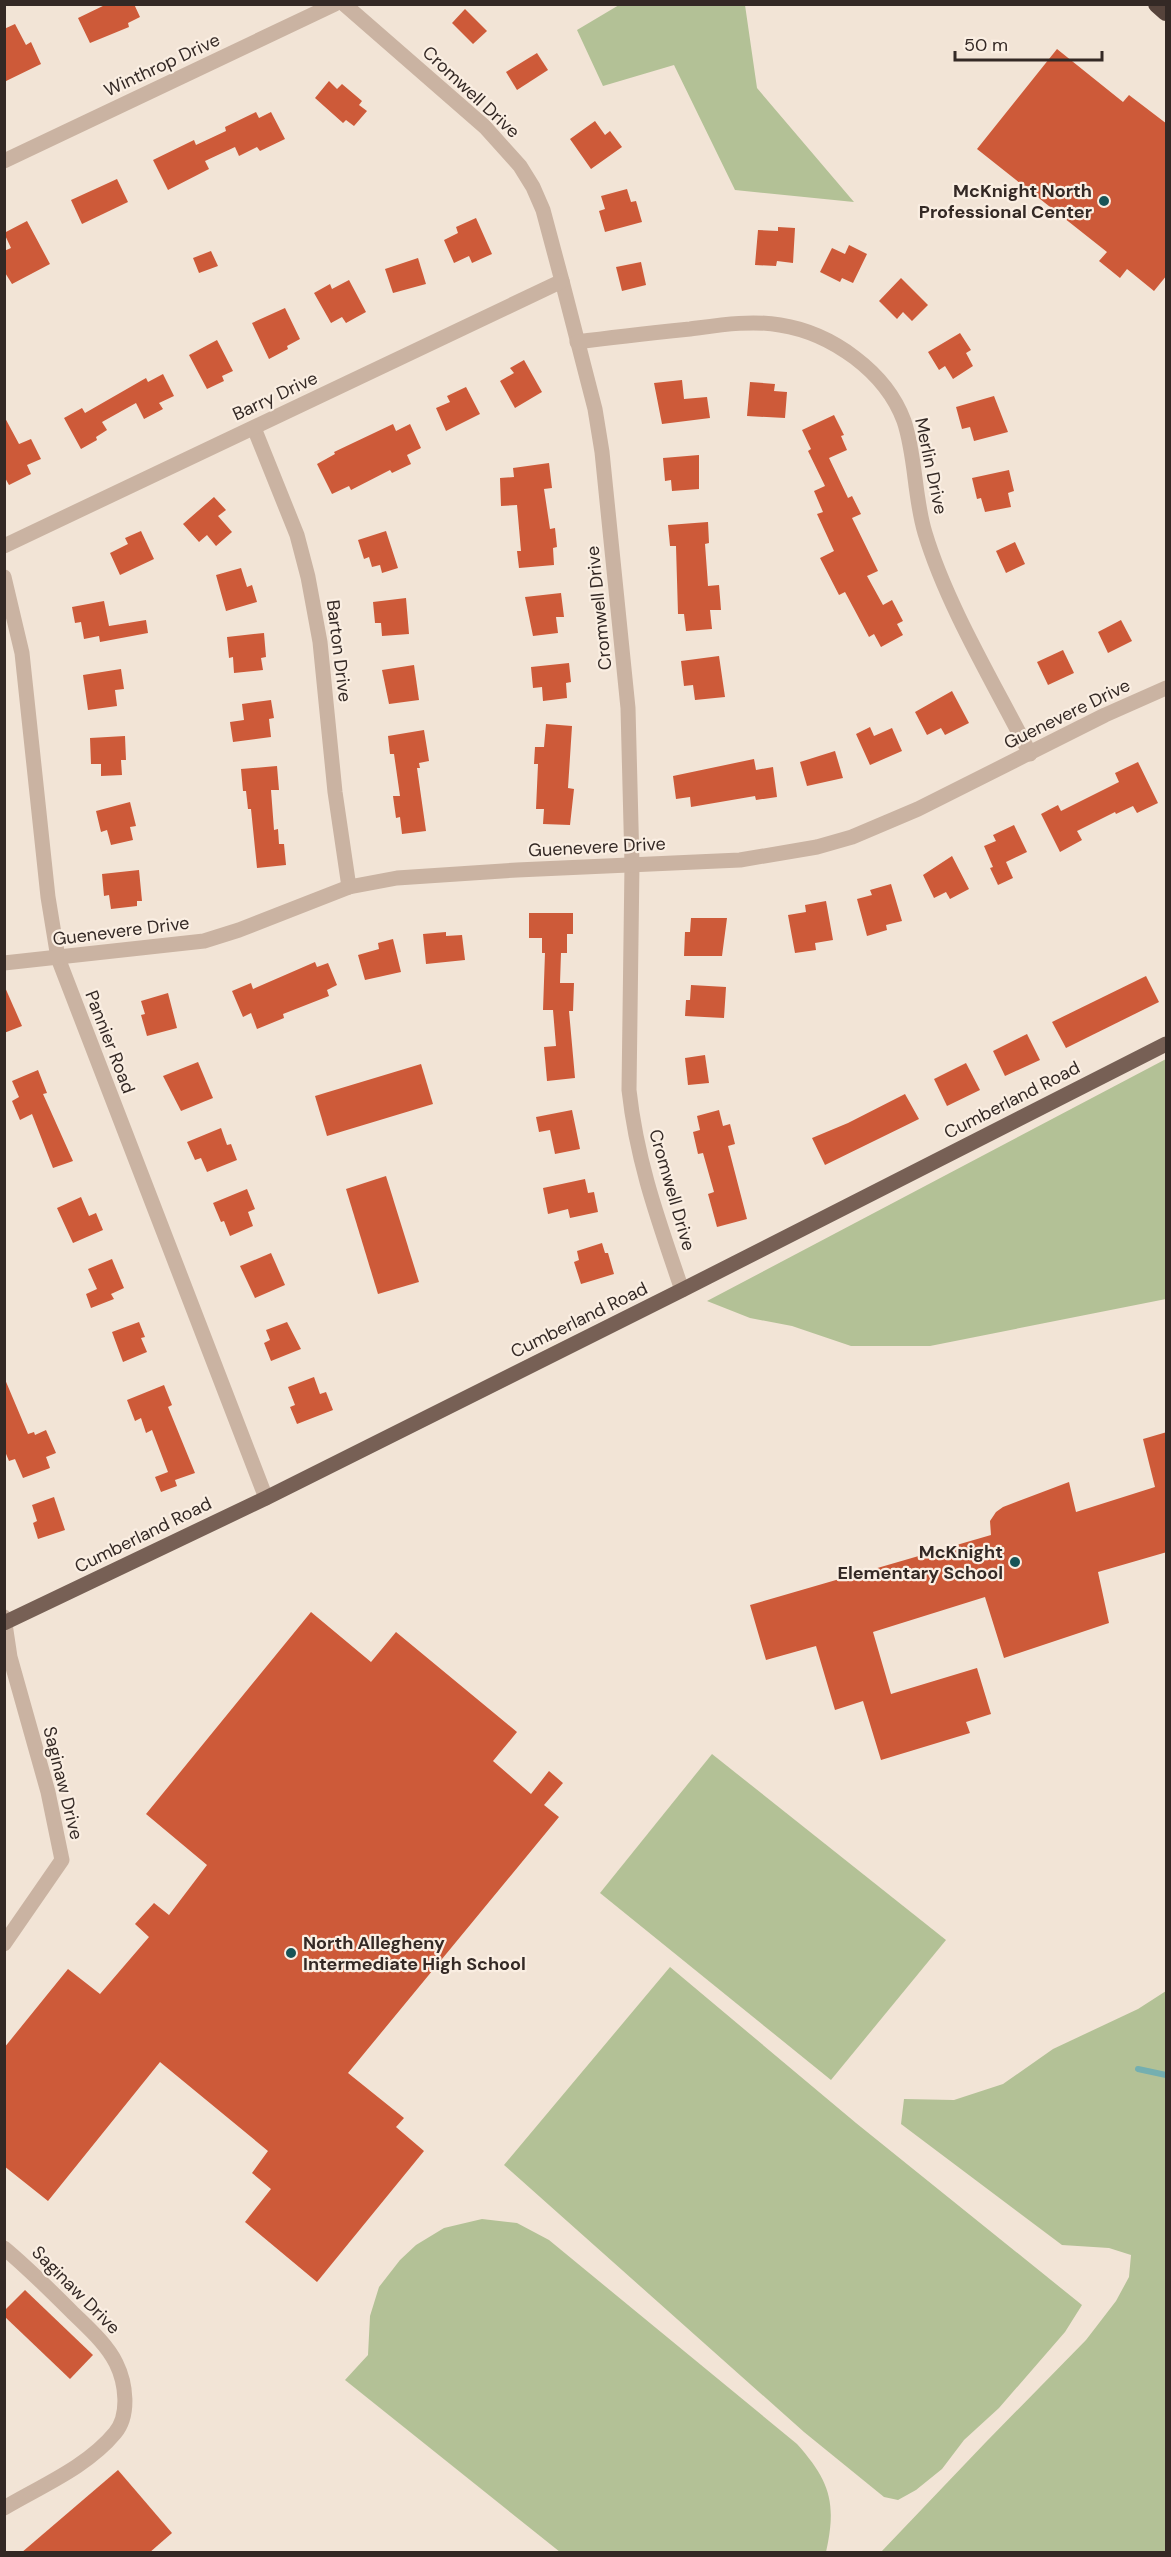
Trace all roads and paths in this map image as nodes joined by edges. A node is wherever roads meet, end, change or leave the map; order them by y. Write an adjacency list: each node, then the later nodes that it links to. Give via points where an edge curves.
1 (335, 4): 5 (street, Winthrop Drive)
2 (344, 4): 6 (street, Cromwell Drive, via 485,127 520,166 543,210)
3 (1157, 4): 4 (highway)
4 (1167, 12)
5 (4, 161)
6 (562, 281): 7 (street, Cromwell Drive); 8 (street, Barry Drive)
7 (577, 342): 12 (street, Merlin Drive, via 752,323 781,325 826,340 860,362 894,400 904,422 918,505 932,551 961,620); 13 (street, Cromwell Drive, via 595,409 608,500 628,708)
8 (254, 428): 9 (street, Barry Drive); 14 (street, Barton Drive, via 297,535 309,577)
9 (4, 546)
10 (4, 578): 15 (street, Pannier Road, via 22,653)
11 (1167, 688): 12 (street, Guenevere Drive)
12 (1030, 754): 13 (street, Guenevere Drive, via 918,809 817,847 740,860)
13 (632, 864): 14 (street, Guenevere Drive, via 409,877); 18 (street, Cromwell Drive, via 629,1090 648,1189)
14 (349, 887): 15 (street, Guenevere Drive, via 204,940)
15 (58, 958): 16 (street, Guenevere Drive); 19 (street, Pannier Road)
16 (4, 963)
17 (1167, 1044): 18 (main road, Cumberland Road)
18 (682, 1290): 19 (main road, Cumberland Road)
19 (266, 1498): 20 (main road, Cumberland Road)
20 (5, 1621): 21 (street, Saginaw Drive, via 10,1656 48,1792 62,1860)
21 (4, 1944)
22 (4, 2248): 23 (street, Saginaw Drive, via 97,2337 122,2376 124,2405 116,2432 86,2460)
23 (4, 2508)

